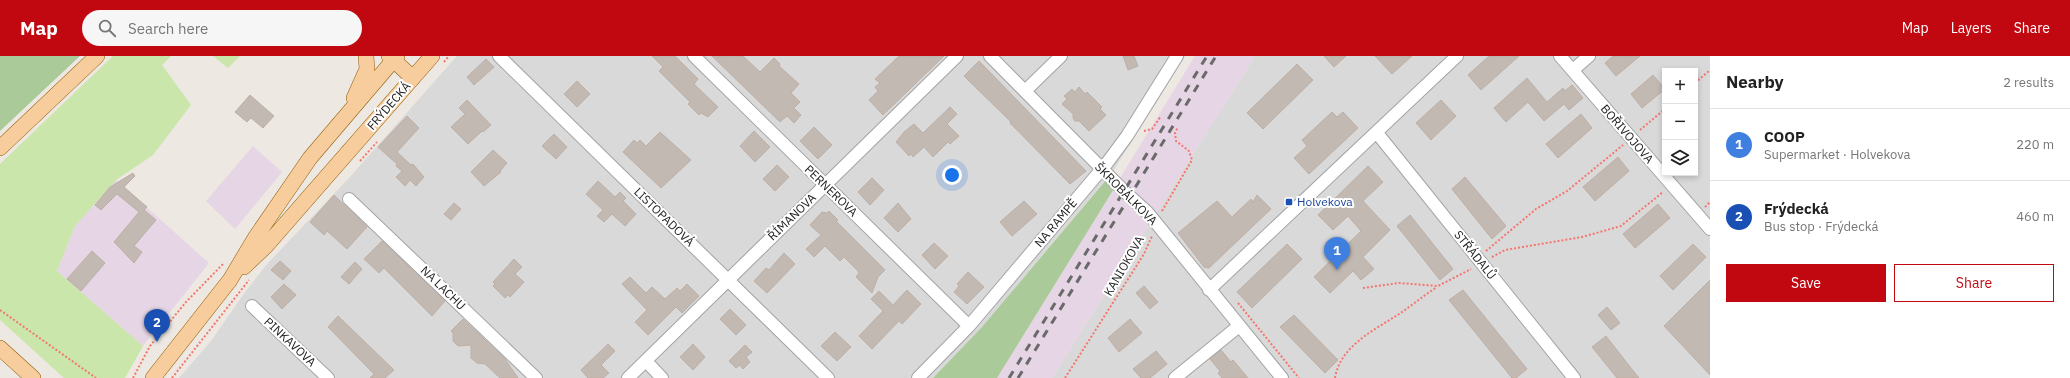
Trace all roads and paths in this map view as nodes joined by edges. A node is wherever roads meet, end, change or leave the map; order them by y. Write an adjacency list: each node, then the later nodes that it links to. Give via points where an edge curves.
1 (97, 56): 24 (main road)
2 (366, 56): 20 (main road, via 367,69)
3 (432, 56): 16 (main road, FRÝDECKÁ)
4 (499, 56): 32 (street, LISTOPADOVÁ)
5 (694, 56): 26 (street, PERNEROVA)
6 (957, 56): 26 (street, ŘÍMANOVA)
7 (990, 56): 18 (street, ŠKROBÁLKOVA)
8 (1061, 56): 18 (street)
9 (1177, 56): 25 (street, NA RAMPĚ, via 1128,136)
10 (1457, 56): 22 (street)
11 (1560, 56): 14 (street, BOŘIVOJOVA)
12 (1589, 56): 14 (street)
13 (393, 57): 16 (main road); 20 (main road, FRÝDECKÁ)
14 (1573, 70): 23 (street, BOŘIVOJOVA)
15 (1710, 70): 17 (path)
16 (413, 78): 33 (main road, FRÝDECKÁ, via 266,246)
17 (1698, 80)
18 (1025, 91): 25 (street, ŠKROBÁLKOVA)
19 (1662, 112): 23 (path)
20 (346, 116): 33 (main road, FRÝDECKÁ, via 310,158 255,238)
21 (1178, 127): 29 (path, KANIOKOVA, via 1175,133 1176,141 1189,151 1192,160 1166,202)
22 (1376, 132): 31 (street, STŘÁDALŮ); 36 (street)
23 (1631, 138): 27 (street, BOŘIVOJOVA); 31 (path, via 1567,191 1536,209)
24 (0, 148)
25 (1102, 169): 29 (street, ŠKROBÁLKOVA); 39 (street, NA RAMPĚ)
26 (825, 185): 32 (street, ŘÍMANOVA); 39 (street, PERNEROVA)
27 (1671, 185): 30 (street, BOŘIVOJOVA); 31 (path, via 1621,226 1582,237 1505,250)
28 (349, 199): 47 (street, NA LACHU)
29 (1157, 224): 36 (street, ŠKROBÁLKOVA); 52 (path, KANIOKOVA, via 1144,254)
30 (1710, 229)
31 (1480, 261): 34 (path); 56 (street, STŘÁDALŮ)
32 (728, 279): 42 (street, ŘÍMANOVA); 50 (street, LISTOPADOVÁ)
33 (230, 280): 45 (main road, FRÝDECKÁ)
34 (1438, 286): 35 (path, via 1399,283); 55 (path, via 1375,327 1348,350 1337,367)
35 (1362, 288)
36 (1210, 290): 40 (street, ŠKROBÁLKOVA)
37 (252, 306): 46 (street, PINKAVOVA)
38 (0, 310): 44 (path)
39 (969, 326): 51 (street, NA RAMPĚ)
40 (1239, 326): 53 (street); 54 (street, ŠKROBÁLKOVA)
41 (0, 348): 43 (main road)
42 (646, 361): 48 (street, ŘÍMANOVA); 49 (street)
43 (33, 378)
44 (96, 378)
45 (153, 378)
46 (328, 378)
47 (536, 378)
48 (628, 378)
49 (662, 378)
50 (828, 378)
51 (918, 378)
52 (1065, 378)
53 (1175, 378)
54 (1282, 378)
55 (1335, 378)
56 (1574, 378)

